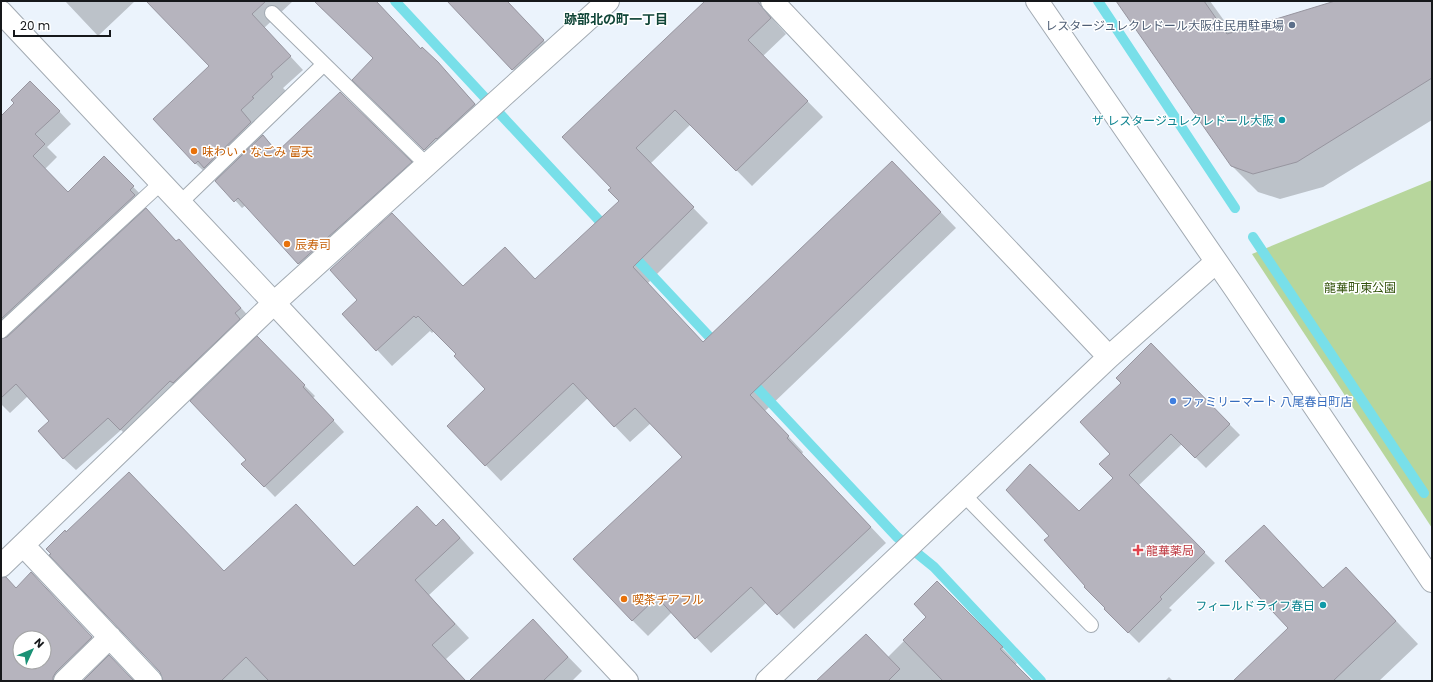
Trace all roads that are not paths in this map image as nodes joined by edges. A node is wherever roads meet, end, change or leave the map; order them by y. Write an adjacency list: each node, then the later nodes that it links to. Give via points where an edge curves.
1 (608, 1): 7 (street)
2 (772, 1): 13 (street)
3 (1037, 1): 10 (street)
4 (1, 12): 8 (street)
5 (272, 13): 6 (lane)
6 (324, 64): 7 (lane); 9 (lane)
7 (426, 165): 11 (street)
8 (161, 182): 9 (street); 12 (lane)
9 (180, 203): 11 (street)
10 (1216, 262): 13 (street); 17 (street)
11 (274, 303): 15 (street); 22 (street)
12 (1, 331)
13 (1109, 357): 14 (street)
14 (964, 495): 18 (lane); 23 (street)
15 (23, 545): 16 (street); 19 (street)
16 (1, 566)
17 (1432, 581)
18 (1091, 625)
19 (110, 638): 20 (street); 21 (street)
20 (65, 681)
21 (151, 681)
22 (627, 681)
23 (767, 681)

